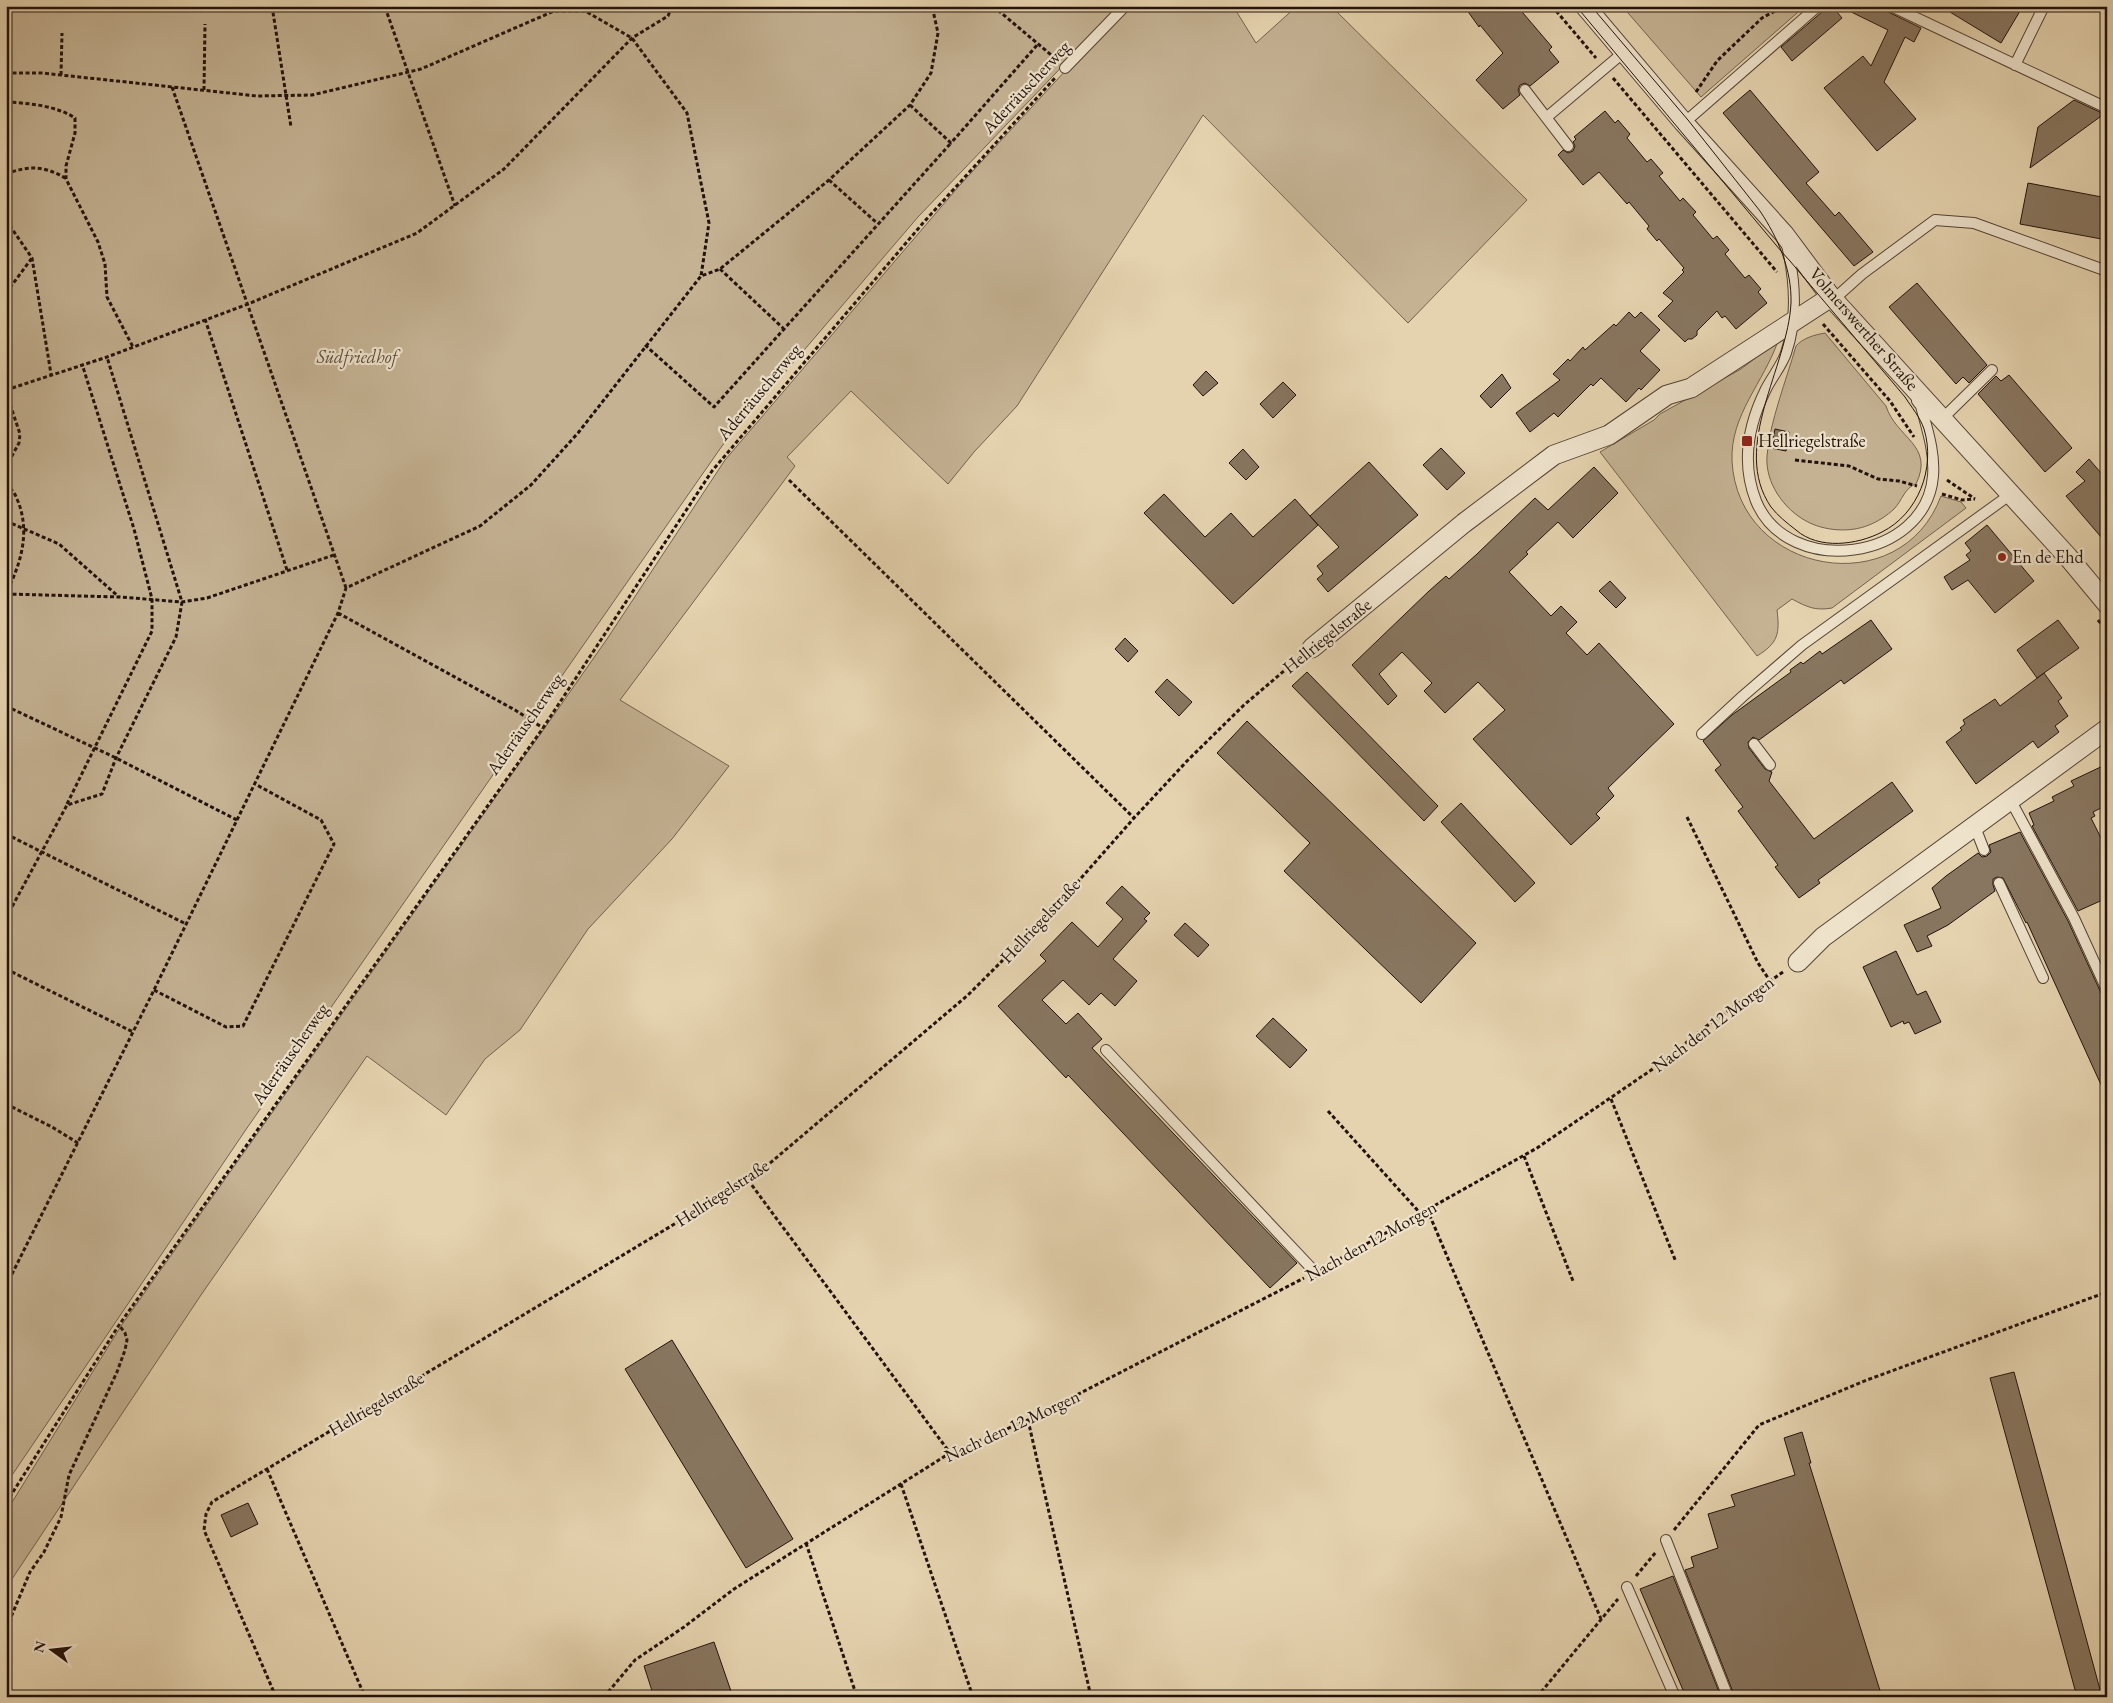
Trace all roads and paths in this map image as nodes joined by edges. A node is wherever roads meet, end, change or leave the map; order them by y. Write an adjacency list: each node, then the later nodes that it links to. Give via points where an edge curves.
1 (272, 6): 30 (path)
2 (385, 6): 24 (path)
3 (672, 6): 18 (path, via 668,16)
4 (932, 6): 33 (path, via 938,33 931,73)
5 (993, 6): 19 (path)
6 (1124, 6): 22 (lane, Aderräuscherweg)
7 (1552, 6): 23 (path)
8 (1585, 6): 20 (street, Volmerswerther Straße)
9 (1766, 6): 15 (path)
10 (1784, 6): 15 (path)
11 (1818, 6): 36 (lane)
12 (1891, 6): 21 (lane)
13 (2044, 6): 21 (lane)
14 (572, 9): 18 (path, via 585,11); 24 (path, via 554,11)
15 (1774, 12): 31 (path, via 1762,18 1717,61)
16 (205, 24): 28 (path)
17 (62, 33): 26 (path)
18 (632, 38): 43 (path, via 504,169); 50 (path, via 687,113 709,223)
19 (1038, 44): 22 (path); 38 (path)
20 (1624, 52): 23 (lane); 36 (street, Volmerswerther Straße)
21 (2014, 64): 34 (lane)
22 (1064, 68): 89 (path, Aderräuscherweg, via 923,223 712,472)
23 (1604, 68): 35 (lane); 51 (path)
24 (408, 72): 30 (path, via 312,94); 43 (path)
25 (6, 73): 26 (path)
26 (61, 75): 27 (path)
27 (172, 87): 28 (path); 54 (path)
28 (204, 90): 30 (path, via 257,96)
29 (1525, 90): 35 (lane)
30 (286, 95): 37 (path)
31 (1693, 97)
32 (6, 102): 41 (path, via 58,110 75,118)
33 (910, 105): 38 (path); 42 (path)
34 (2107, 108)
35 (1547, 117): 39 (lane)
36 (1684, 123): 46 (street, Volmerswerther Straße)
37 (291, 127)
38 (951, 143): 45 (path)
39 (1568, 146)
40 (6, 174): 41 (path, via 36,168 51,170)
41 (66, 179): 60 (path, via 98,242 105,264 107,297)
42 (829, 180): 45 (path); 48 (path)
43 (455, 206): 54 (path, via 418,233)
44 (6, 220): 47 (path)
45 (878, 223): 58 (path)
46 (1784, 234): 53 (street, Volmerswerther Straße); 56 (lane, via 1795,303)
47 (32, 258): 52 (path); 65 (path)
48 (720, 269): 50 (path); 58 (path)
49 (2107, 271): 53 (lane, via 1974,223 1935,220)
50 (701, 276): 59 (path)
51 (1782, 278)
52 (6, 293)
53 (1832, 298): 56 (street, Hellriegelstraße); 62 (street, Volmerswerther Straße)
54 (248, 304): 55 (path); 78 (path)
55 (205, 319): 60 (path); 79 (path)
56 (1792, 323): 74 (lane, via 1786,354 1758,405 1746,461 1757,504 1766,518 1777,529 1804,545 1838,552 1859,550 1896,536 1926,502); 87 (street, Hellriegelstraße, via 1691,388 1667,395 1608,435 1554,455 1464,523)
57 (1822, 323): 68 (path, via 1890,401)
58 (783, 328): 59 (path, via 714,406)
59 (645, 345): 80 (path, via 578,433 531,485 480,526)
60 (132, 347): 61 (path)
61 (107, 357): 63 (path); 84 (path)
62 (1890, 361): 67 (street, Volmerswerther Straße); 74 (lane, via 1921,406 1933,449 1933,477)
63 (82, 364): 65 (path); 83 (path, via 134,529)
64 (1992, 370): 67 (lane)
65 (51, 374): 66 (path)
66 (6, 391): 70 (path, via 20,443)
67 (1943, 418): 75 (street, Volmerswerther Straße)
68 (1917, 441)
69 (1795, 460): 74 (path, via 1849,466 1878,479)
70 (6, 467)
71 (1945, 479): 74 (path, via 1975,499 1962,500)
72 (789, 480): 99 (path)
73 (6, 483): 77 (path, via 17,499)
74 (1929, 490)
75 (2011, 494): 85 (street, Volmerswerther Straße); 91 (lane, via 1802,645)
76 (6, 521): 77 (path)
77 (23, 529): 81 (path, via 18,570); 82 (path, via 58,544)
78 (334, 554): 79 (path); 80 (path)
79 (287, 570): 84 (path, via 206,598)
80 (346, 588): 86 (path)
81 (6, 593): 82 (path)
82 (120, 597): 83 (path)
83 (152, 599): 84 (path); 97 (path, via 152,631)
84 (182, 602): 93 (path, via 176,637)
85 (2107, 604)
86 (338, 613): 89 (path); 95 (path)
87 (1312, 648): 99 (path, Hellriegelstraße, via 1244,705)
88 (6, 706): 93 (path)
89 (543, 728): 128 (path, Aderräuscherweg)
90 (2107, 729): 96 (street)
91 (1702, 734)
92 (1754, 744): 94 (lane)
93 (116, 758): 97 (path, via 102,794); 100 (path)
94 (1770, 766)
95 (255, 784): 100 (path); 111 (path, via 321,820 334,844 243,1026 226,1027)
96 (2011, 801): 101 (street); 112 (lane, via 2074,918)
97 (67, 805): 105 (path)
98 (1687, 817): 110 (path, via 1758,963)
99 (1134, 818): 120 (path, Hellriegelstraße, via 1052,910 968,996)
100 (237, 820): 106 (path)
101 (1975, 828): 103 (lane); 107 (street, via 1823,938)
102 (6, 834): 106 (path)
103 (1984, 850)
104 (1999, 883): 109 (lane)
105 (6, 918)
106 (186, 924): 111 (path)
107 (1798, 962): 110 (path, Nach den 12 Morgen)
108 (6, 969): 113 (path)
109 (2043, 978)
110 (1770, 981): 115 (path, Nach den 12 Morgen)
111 (154, 990): 113 (path)
112 (2107, 990)
113 (133, 1032): 118 (path)
114 (1106, 1050): 124 (lane)
115 (1610, 1099): 119 (path, Nach den 12 Morgen); 123 (path)
116 (6, 1104): 118 (path)
117 (1328, 1111): 122 (path)
118 (78, 1143): 126 (path)
119 (1524, 1156): 121 (path, Nach den 12 Morgen); 125 (path)
120 (748, 1180): 130 (path); 131 (path, Hellriegelstraße)
121 (1428, 1210): 122 (path, Nach den 12 Morgen); 137 (path)
122 (1420, 1213): 124 (path, Nach den 12 Morgen)
123 (1676, 1262)
124 (1314, 1272): 129 (path, Nach den 12 Morgen)
125 (1573, 1281)
126 (6, 1286)
127 (2107, 1292): 134 (path, via 1867,1380 1759,1425)
128 (119, 1325): 133 (path, Aderräuscherweg); 138 (path, via 127,1340 125,1350 69,1475 61,1517 30,1572 11,1617)
129 (1028, 1420): 130 (path, Nach den 12 Morgen); 144 (path)
130 (950, 1453): 132 (path, Nach den 12 Morgen)
131 (267, 1469): 139 (path, Hellriegelstraße, via 212,1502 204,1530); 140 (path)
132 (901, 1484): 135 (path, Nach den 12 Morgen); 143 (path)
133 (6, 1502)
134 (1666, 1540): 136 (path); 147 (lane)
135 (806, 1543): 141 (path, Nach den 12 Morgen, via 734,1589 635,1660); 142 (path)
136 (1627, 1587): 137 (path); 146 (lane)
137 (1601, 1619): 145 (path)
138 (6, 1668)
139 (276, 1697)
140 (365, 1697)
141 (604, 1697)
142 (857, 1697)
143 (973, 1697)
144 (1091, 1697)
145 (1537, 1697)
146 (1675, 1697)
147 (1728, 1697)

